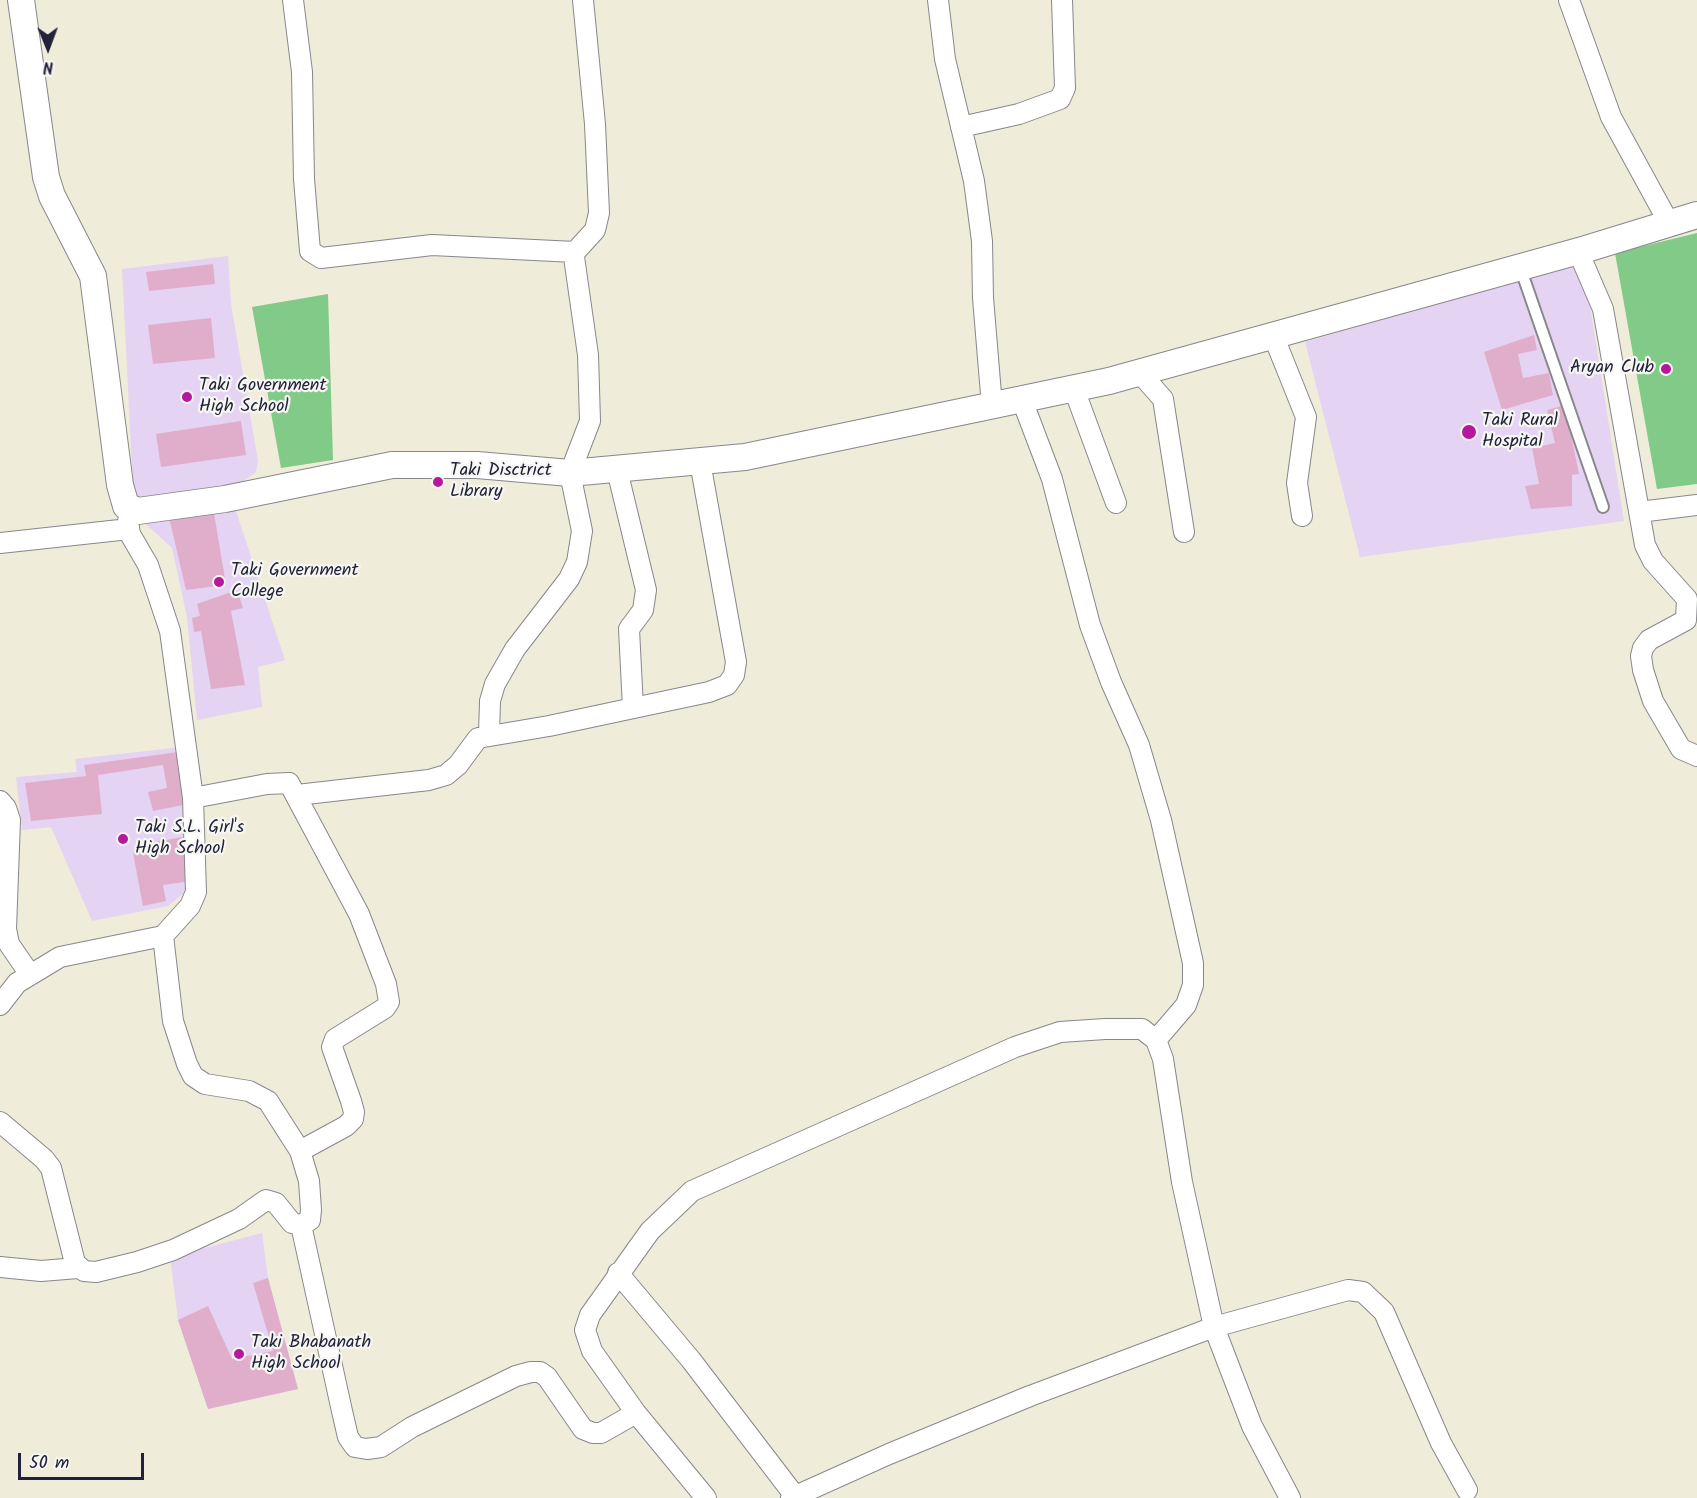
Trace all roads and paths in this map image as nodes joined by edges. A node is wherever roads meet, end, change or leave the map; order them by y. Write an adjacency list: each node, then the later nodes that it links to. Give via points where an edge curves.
1 (21, 0): 26 (street, via 46,177 93,276 120,485)
2 (293, 0): 11 (street, via 302,72 310,251 321,258 432,244)
3 (583, 0): 11 (street, via 599,213 595,230)
4 (938, 0): 7 (street, via 945,59)
5 (1062, 0): 7 (street, via 1065,88 1060,99 1019,114)
6 (1569, 0): 9 (street, via 1611,117)
7 (961, 127): 17 (street, via 982,241)
8 (1697, 215): 9 (street)
9 (1669, 223): 10 (street)
10 (1578, 251): 12 (street); 24 (street, via 1603,309)
11 (575, 252): 20 (street, via 588,355 590,421)
12 (1520, 267): 13 (street); 23 (lane)
13 (1274, 335): 14 (street); 25 (street, via 1306,417 1298,483)
14 (1140, 373): 15 (street); 27 (street, via 1162,399)
15 (1074, 389): 16 (street); 21 (street)
16 (1022, 400): 17 (street); 39 (street, via 1052,479 1090,625 1139,745 1161,820 1193,963 1193,985 1185,1005)
17 (992, 406): 18 (street, via 745,457)
18 (700, 462): 19 (street); 30 (street, via 736,662 734,675 727,685 709,692)
19 (617, 470): 20 (street); 30 (street, via 646,590 644,610 629,629)
20 (570, 473): 26 (street, via 477,465 392,465); 31 (street, via 582,531 577,562 495,684)
21 (1116, 503)
22 (1697, 505): 24 (street)
23 (1603, 507)
24 (1639, 512): 29 (street, via 1645,545 1653,561 1687,599)
25 (1302, 516)
26 (130, 519): 28 (street); 34 (street, via 170,631)
27 (1184, 532)
28 (0, 543)
29 (1691, 625): 32 (street, via 1649,640 1641,656 1653,701 1681,749)
30 (633, 708): 31 (street)
31 (489, 734): 33 (street, via 478,738 446,775)
32 (1697, 756)
33 (297, 795): 34 (street, via 289,783 283,783); 41 (street, via 359,914 389,995 385,1008 335,1038 332,1047 351,1101 353,1119)
34 (193, 798): 36 (street, via 196,892 190,906)
35 (0, 801): 37 (street, via 10,820 6,929 9,944)
36 (163, 936): 37 (street, via 60,957); 41 (street, via 173,1021 193,1076 205,1084 261,1095)
37 (29, 973): 38 (street)
38 (0, 1005)
39 (1156, 1040): 45 (street, via 1142,1029 1105,1029 1060,1032 1015,1047 692,1191 650,1231); 46 (street, via 1163,1059 1182,1182)
40 (0, 1122): 44 (street, via 51,1168)
41 (300, 1151): 42 (street, via 309,1181 311,1210 309,1220)
42 (301, 1225): 44 (street, via 292,1223 276,1203 266,1200 238,1219 173,1250 96,1272); 47 (street, via 348,1437 355,1447 381,1447 412,1427 531,1372 548,1377 583,1429 593,1433)
43 (0, 1267): 44 (street, via 41,1271)
44 (78, 1268)
45 (618, 1273): 47 (street, via 590,1315 585,1330 592,1351); 49 (street, via 691,1360)
46 (1214, 1327): 48 (street, via 1348,1290 1363,1292 1384,1312 1441,1443); 49 (street, via 1030,1396); 51 (street, via 1252,1426)
47 (636, 1413): 50 (street)
48 (1467, 1491)
49 (793, 1497)
50 (706, 1498)
51 (1290, 1498)

